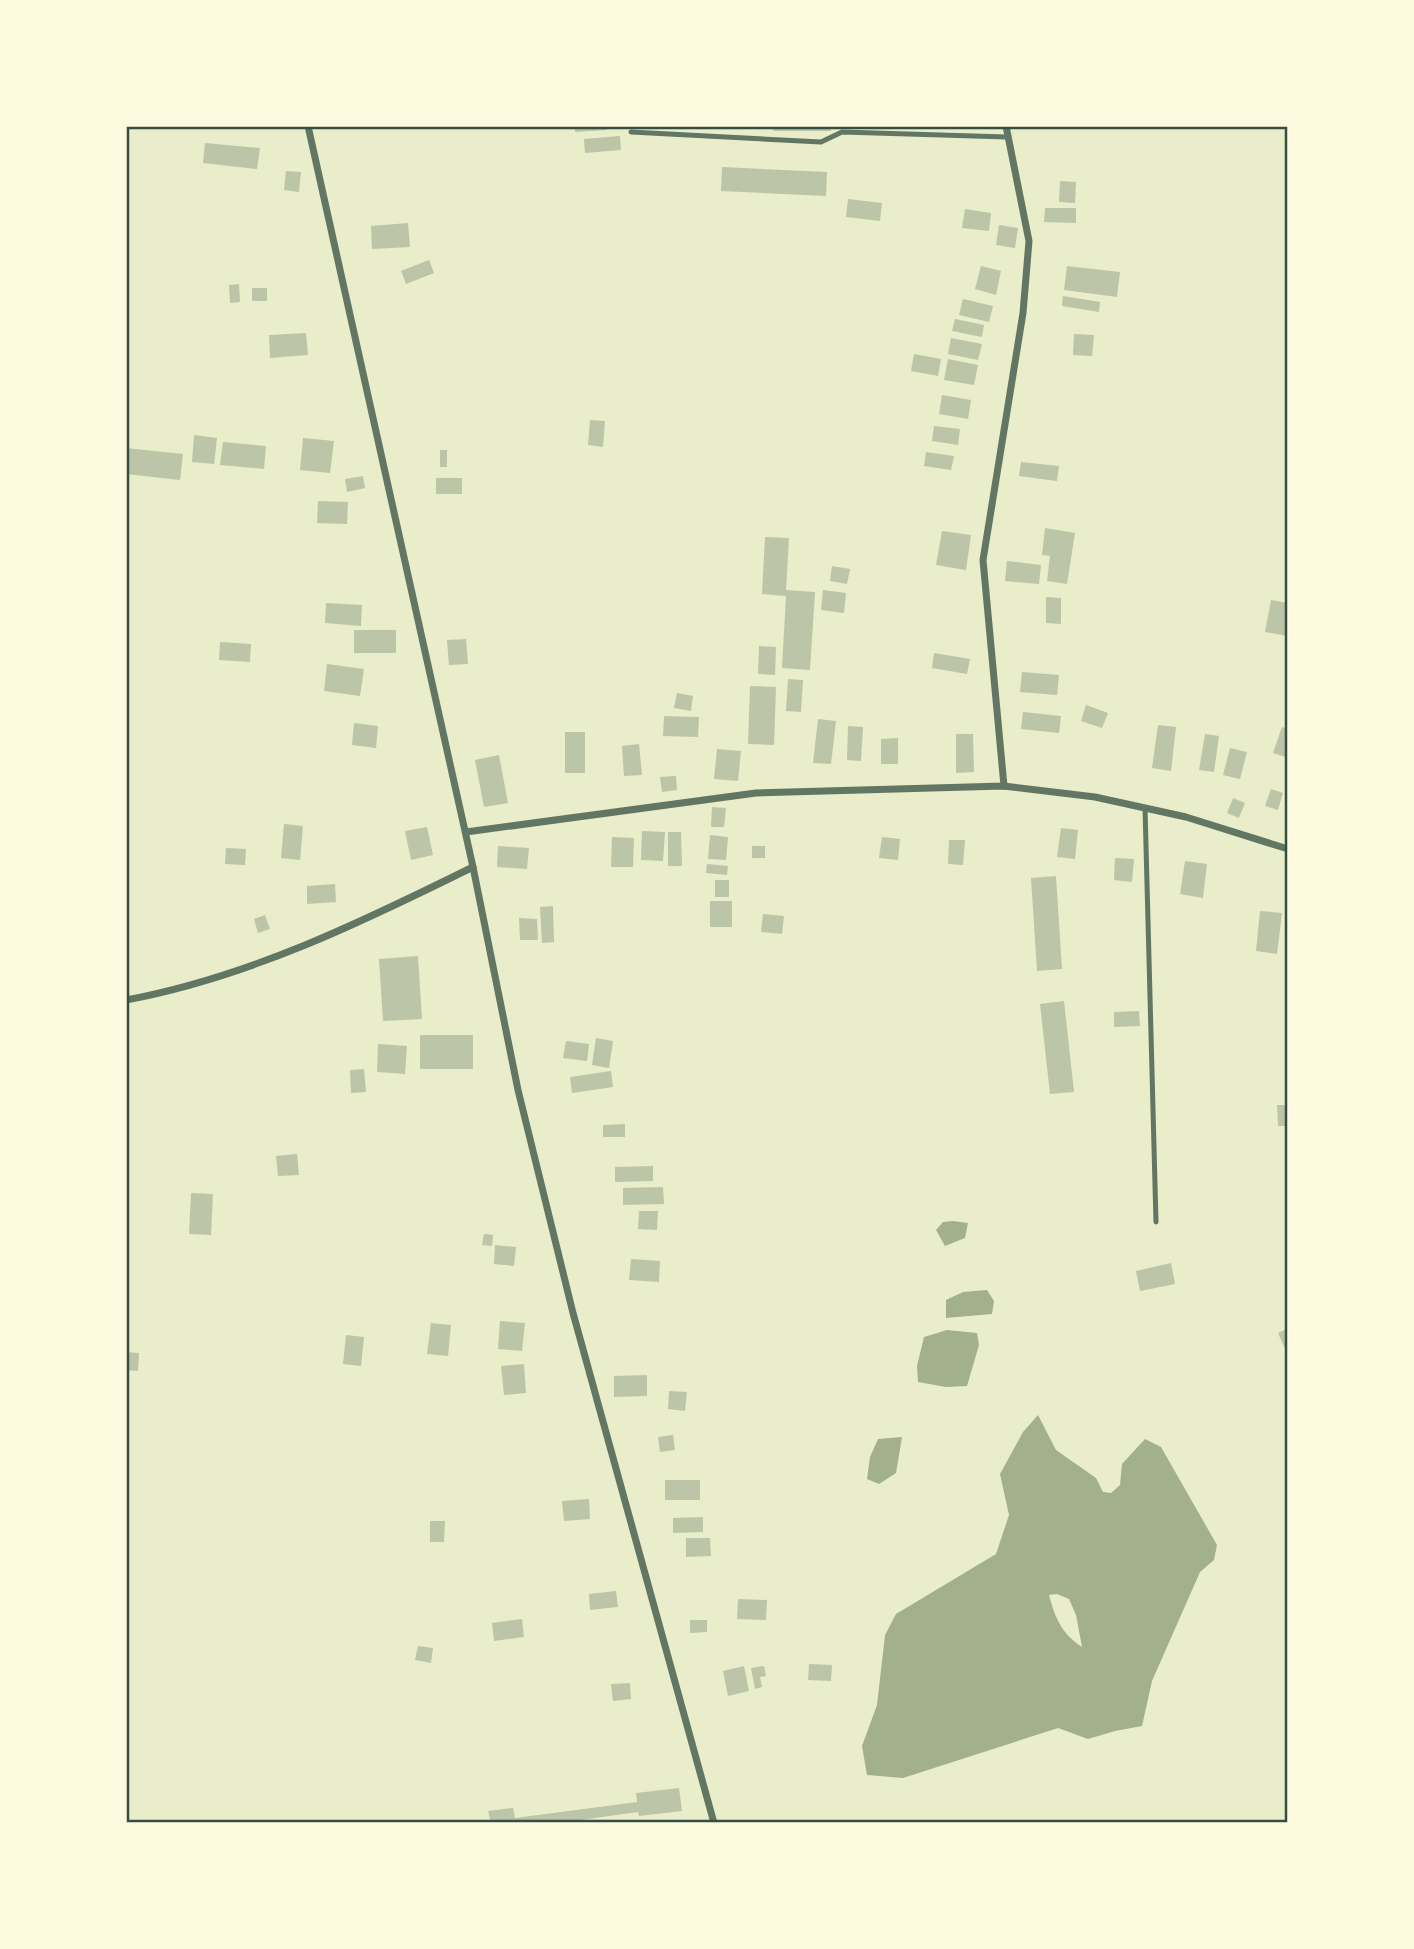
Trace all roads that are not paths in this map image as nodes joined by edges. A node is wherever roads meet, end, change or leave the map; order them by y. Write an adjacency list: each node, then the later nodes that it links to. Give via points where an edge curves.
1 (308, 126): 7 (street)
2 (1006, 126): 4 (street)
3 (631, 132): 4 (lane, via 821,142 842,132)
4 (1006, 137): 5 (street, via 1029,241 1023,313 982,560)
5 (1004, 786): 6 (street); 7 (street, via 756,793)
6 (1145, 808): 8 (street); 11 (lane)
7 (466, 832): 9 (street)
8 (1288, 849)
9 (473, 867): 10 (street, via 370,918 265,961); 12 (street, via 518,1090 573,1313)
10 (126, 1000)
11 (1156, 1222)
12 (714, 1823)

